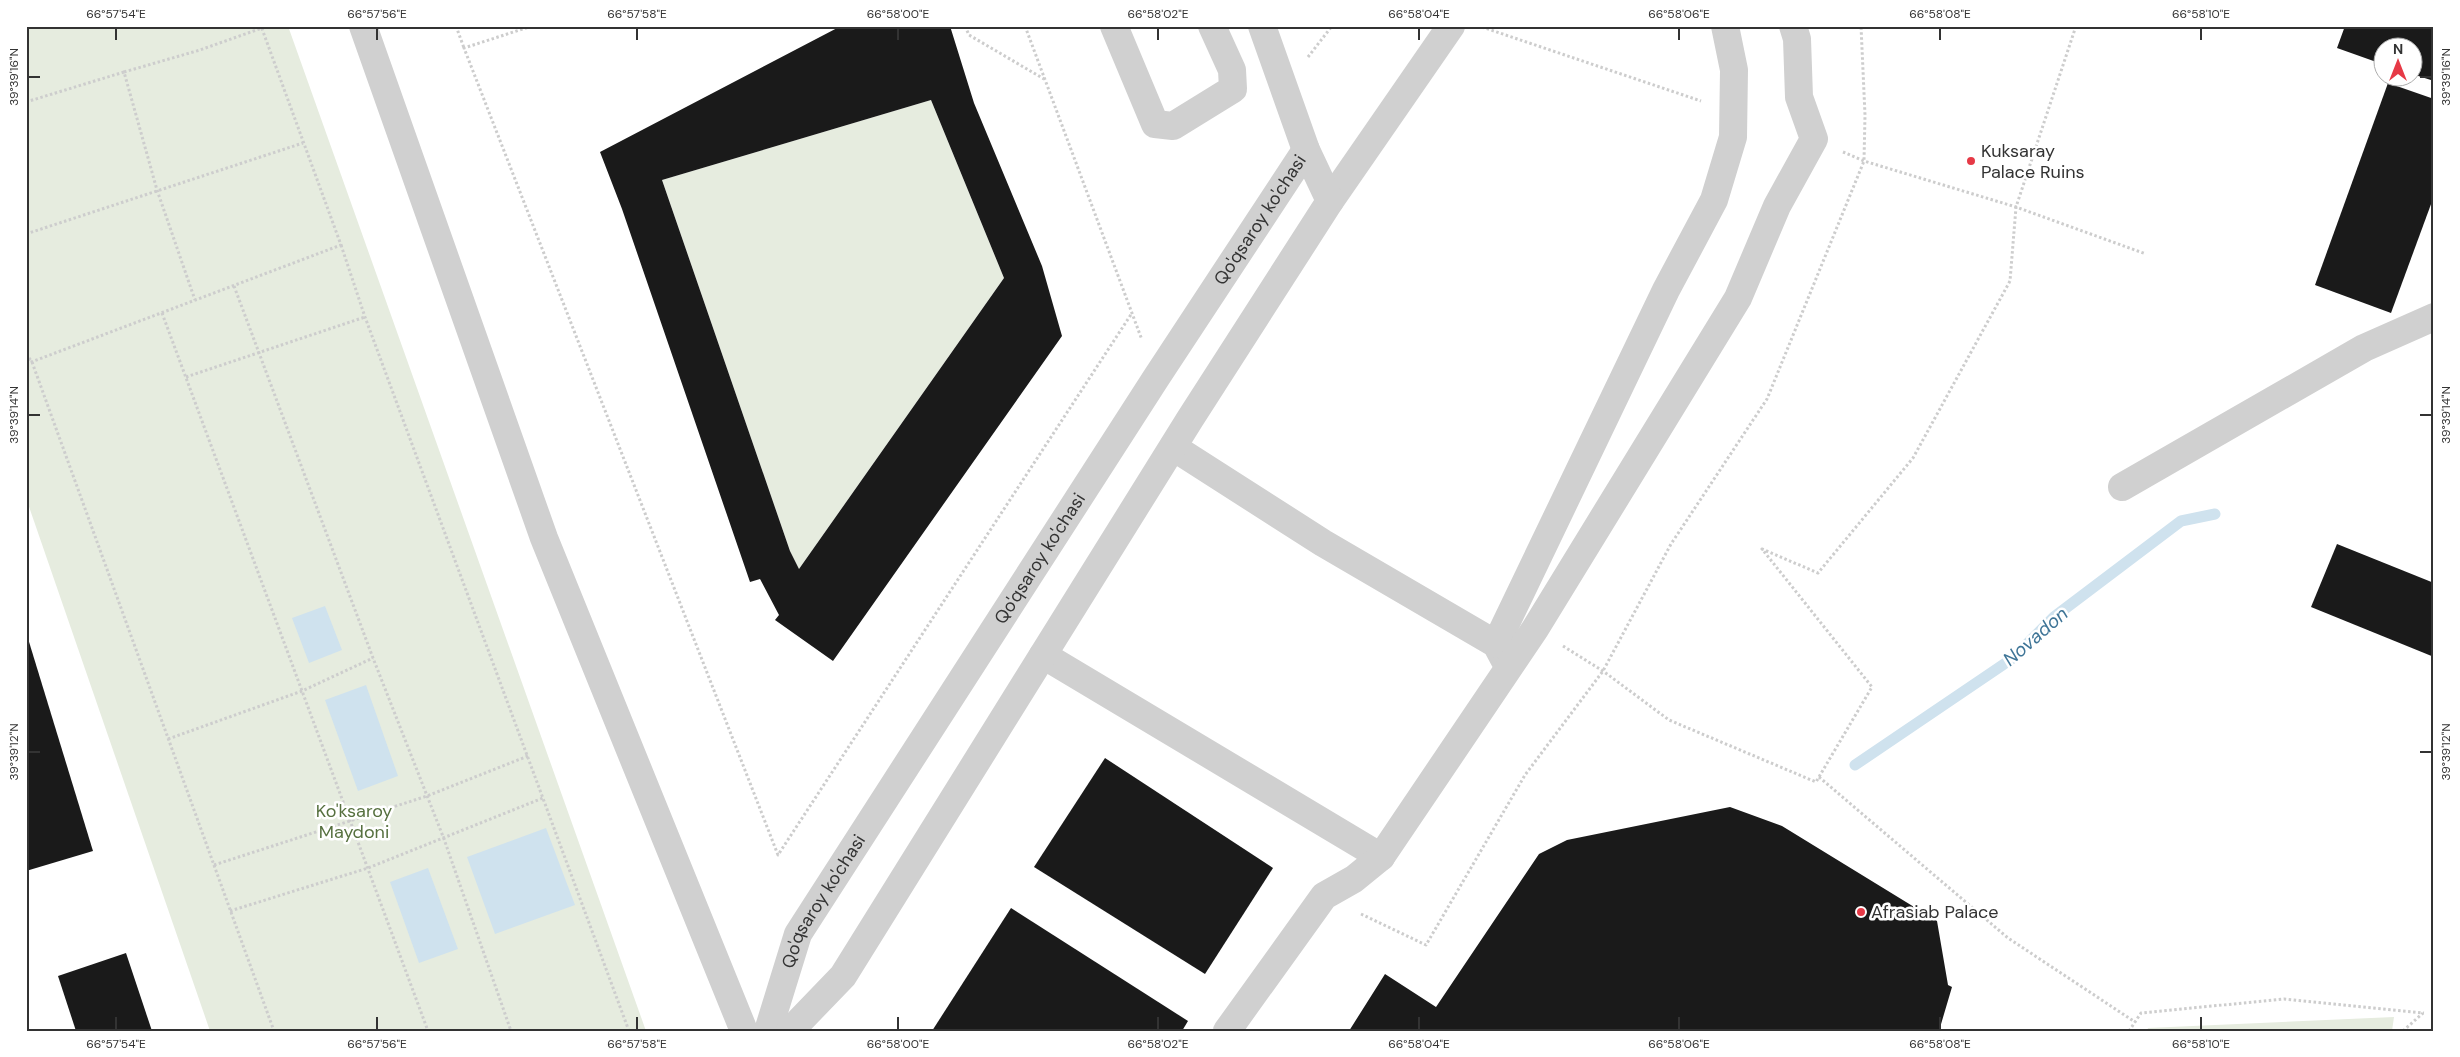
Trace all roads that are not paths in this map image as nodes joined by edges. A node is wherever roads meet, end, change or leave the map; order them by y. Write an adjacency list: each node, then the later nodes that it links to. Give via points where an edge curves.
1 (363, 26): 17 (street, via 544,538)
2 (1114, 26): 3 (street, via 1155,124 1173,126 1233,89 1232,70)
3 (1212, 26)
4 (1262, 26): 8 (street)
5 (1451, 26): 9 (street)
6 (1725, 26): 13 (street, via 1734,70 1733,137 1714,200 1666,290)
7 (1793, 26): 15 (street, via 1799,97 1814,139 1777,206 1738,298)
8 (1306, 150): 9 (street, Qo'qsaroy ko'chasi); 18 (street, Qo'qsaroy ko'chasi, via 798,934)
9 (1330, 201): 11 (street)
10 (2434, 317): 12 (street, via 2364,348)
11 (1173, 447): 13 (street, via 1323,543); 14 (street)
12 (2122, 487)
13 (1496, 644): 15 (street)
14 (1043, 655): 16 (street); 19 (street, via 843,976)
15 (1508, 668): 16 (street)
16 (1381, 857): 20 (street, via 1354,879 1324,896)
17 (744, 1031)
18 (768, 1031)
19 (790, 1031)
20 (1228, 1031)

